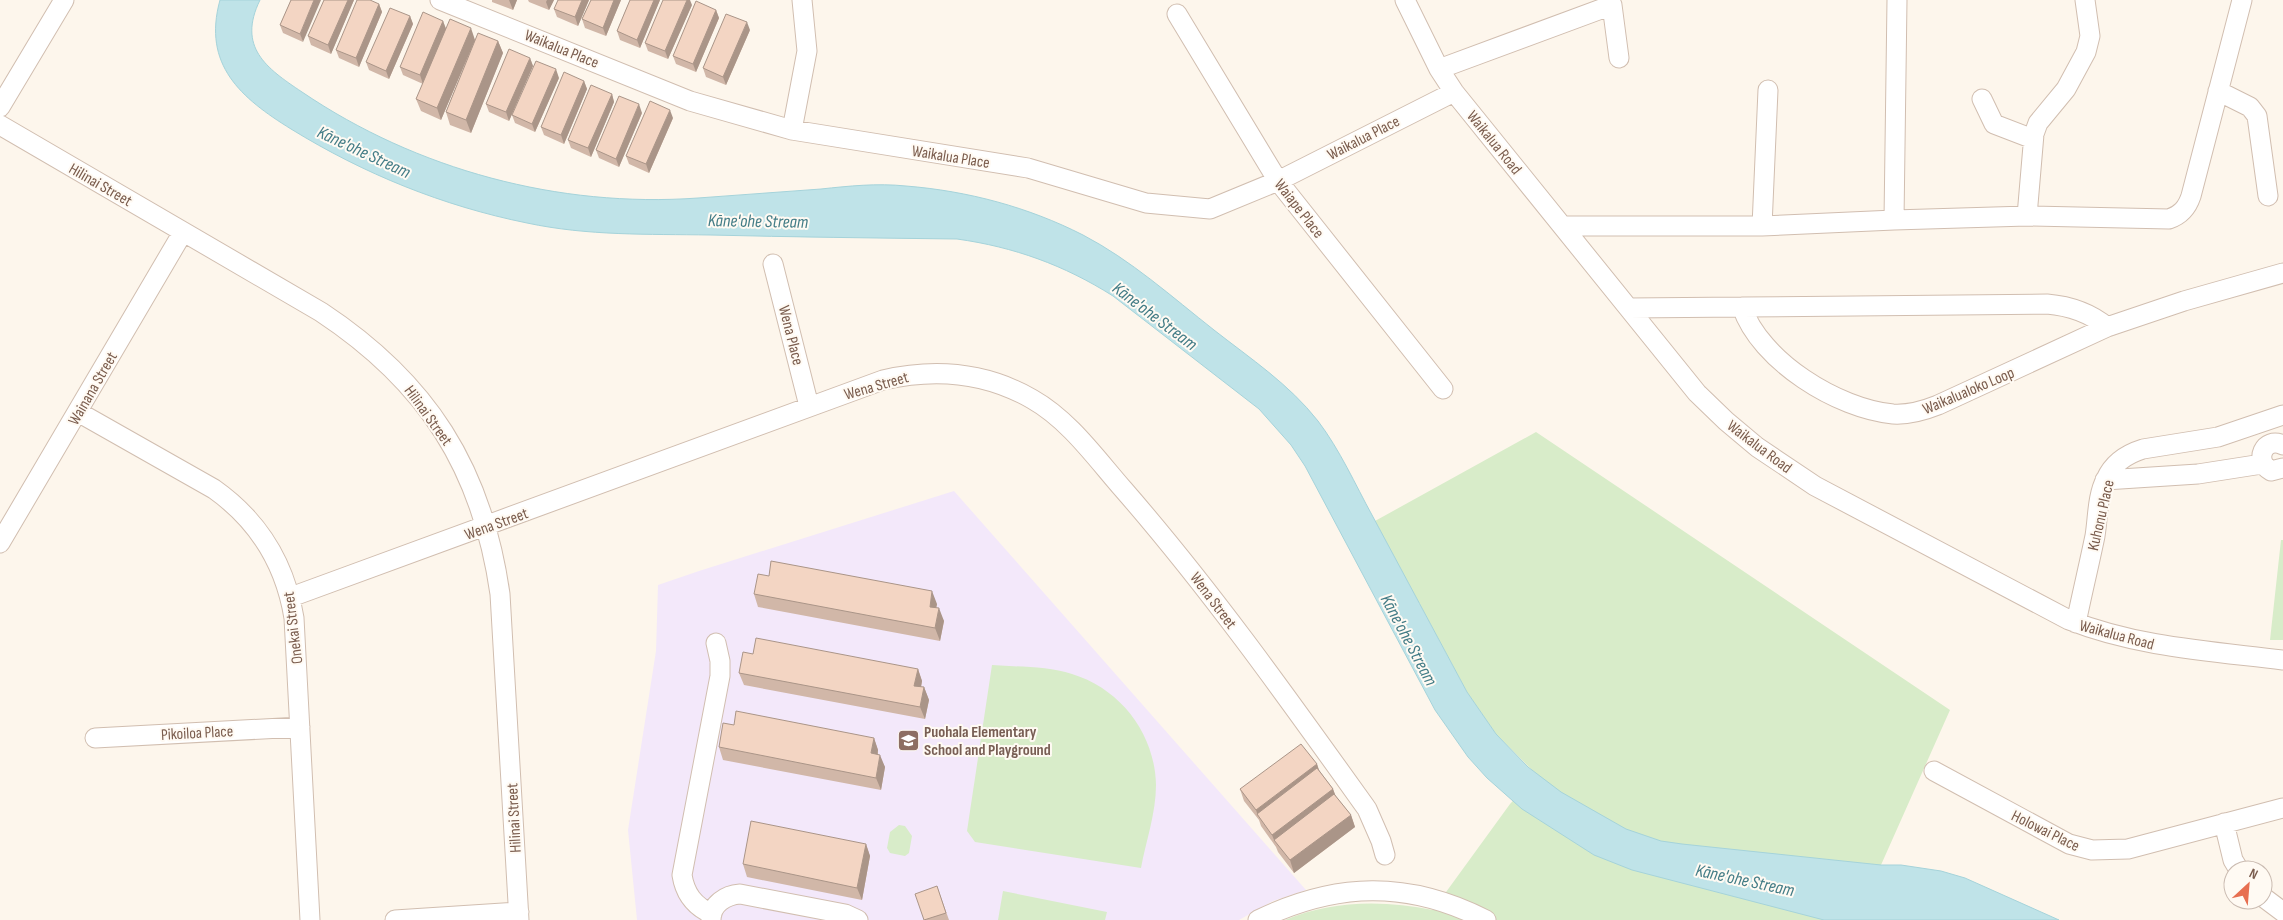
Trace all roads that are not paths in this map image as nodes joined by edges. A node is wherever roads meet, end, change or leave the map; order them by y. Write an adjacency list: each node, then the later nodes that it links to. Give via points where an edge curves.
1 (64, 0): 15 (street)
2 (440, 0): 17 (street, Waikalua Place, via 690,101)
3 (802, 0): 17 (street, via 807,51)
4 (1405, 0): 10 (street, Waikalua Road)
5 (1897, 0): 22 (street)
6 (2085, 0): 18 (street, via 2090,36 2086,52 2066,89 2038,123)
7 (2242, 0): 13 (street)
8 (1177, 14): 19 (street, Waiape Place)
9 (1619, 58): 10 (street, via 1612,5)
10 (1439, 69): 12 (street, Waikalua Road)
11 (1768, 90): 24 (street)
12 (1454, 92): 19 (street, Waikalua Place); 23 (street, Waikalua Road)
13 (2218, 92): 20 (street, via 2250,107 2257,116); 21 (street, via 2191,196 2177,216 2169,219)
14 (1982, 99): 18 (street, via 1994,124)
15 (0, 107)
16 (0, 125): 25 (street, Hilinai Street)
17 (792, 130): 19 (street, Waikalua Place, via 1028,168 1146,203 1210,209)
18 (2034, 139): 21 (street)
19 (1278, 181): 31 (street, Waiape Place)
20 (2268, 196)
21 (2027, 216): 22 (street)
22 (1894, 220): 24 (street)
23 (1563, 226): 24 (street); 29 (street, Waikalua Road)
24 (1762, 226)
25 (183, 232): 33 (street, Wainana Street); 39 (street, Hilinai Street, via 321,312 353,333 394,369 451,443 466,471)
26 (773, 264): 32 (street, Wena Place)
27 (2283, 273): 30 (street, Waikalualoko Loop)
28 (1742, 307): 29 (street); 30 (street, via 2047,304 2073,308); 30 (street, Waikalualoko Loop, via 1761,342 1795,372 1847,402 1895,414 1917,412 1938,405)
29 (1629, 308): 42 (street, Waikalua Road, via 1697,393 1732,426 1785,467 1845,503)
30 (2107, 326)
31 (1443, 389)
32 (809, 406): 39 (street, Wena Street); 50 (street, Wena Street, via 883,380 942,372 999,384 1050,411 1078,437 1169,542 1236,628 1367,809)
33 (78, 412): 40 (street, Wainana Street); 41 (street, Onekai Street, via 214,489 242,512 266,540)
34 (2283, 415): 38 (street, Kuhonu Place, via 2218,437 2134,452 2117,463)
35 (2283, 445): 36 (street, via 2273,442 2264,448)
36 (2262, 464): 37 (street, via 2271,471); 38 (street, via 2198,474)
37 (2283, 468)
38 (2105, 480): 42 (street, Kuhonu Place)
39 (487, 526): 41 (street, Wena Street); 52 (street, Hilinai Street, via 500,594)
40 (0, 543)
41 (291, 597): 45 (street, Onekai Street)
42 (2076, 623): 44 (street, Waikalua Road, via 2145,643)
43 (716, 643): 53 (street, via 720,676 682,875 690,898)
44 (2283, 660)
45 (300, 726): 46 (street, Pikoiloa Place); 54 (street, Onekai Street)
46 (94, 738)
47 (1934, 771): 49 (street, Holowai Place, via 2069,844 2092,850 2128,849)
48 (2283, 808): 49 (street, Holowai Place)
49 (2224, 824): 51 (street)
50 (1385, 855)
51 (2233, 860)
52 (519, 916): 55 (street)
53 (711, 917): 56 (street, via 724,898 740,894 845,914)
54 (310, 920)
55 (395, 920)
56 (858, 920)
57 (1258, 920): 58 (street, via 1322,896 1363,890 1399,891 1438,899)
58 (1486, 920)

